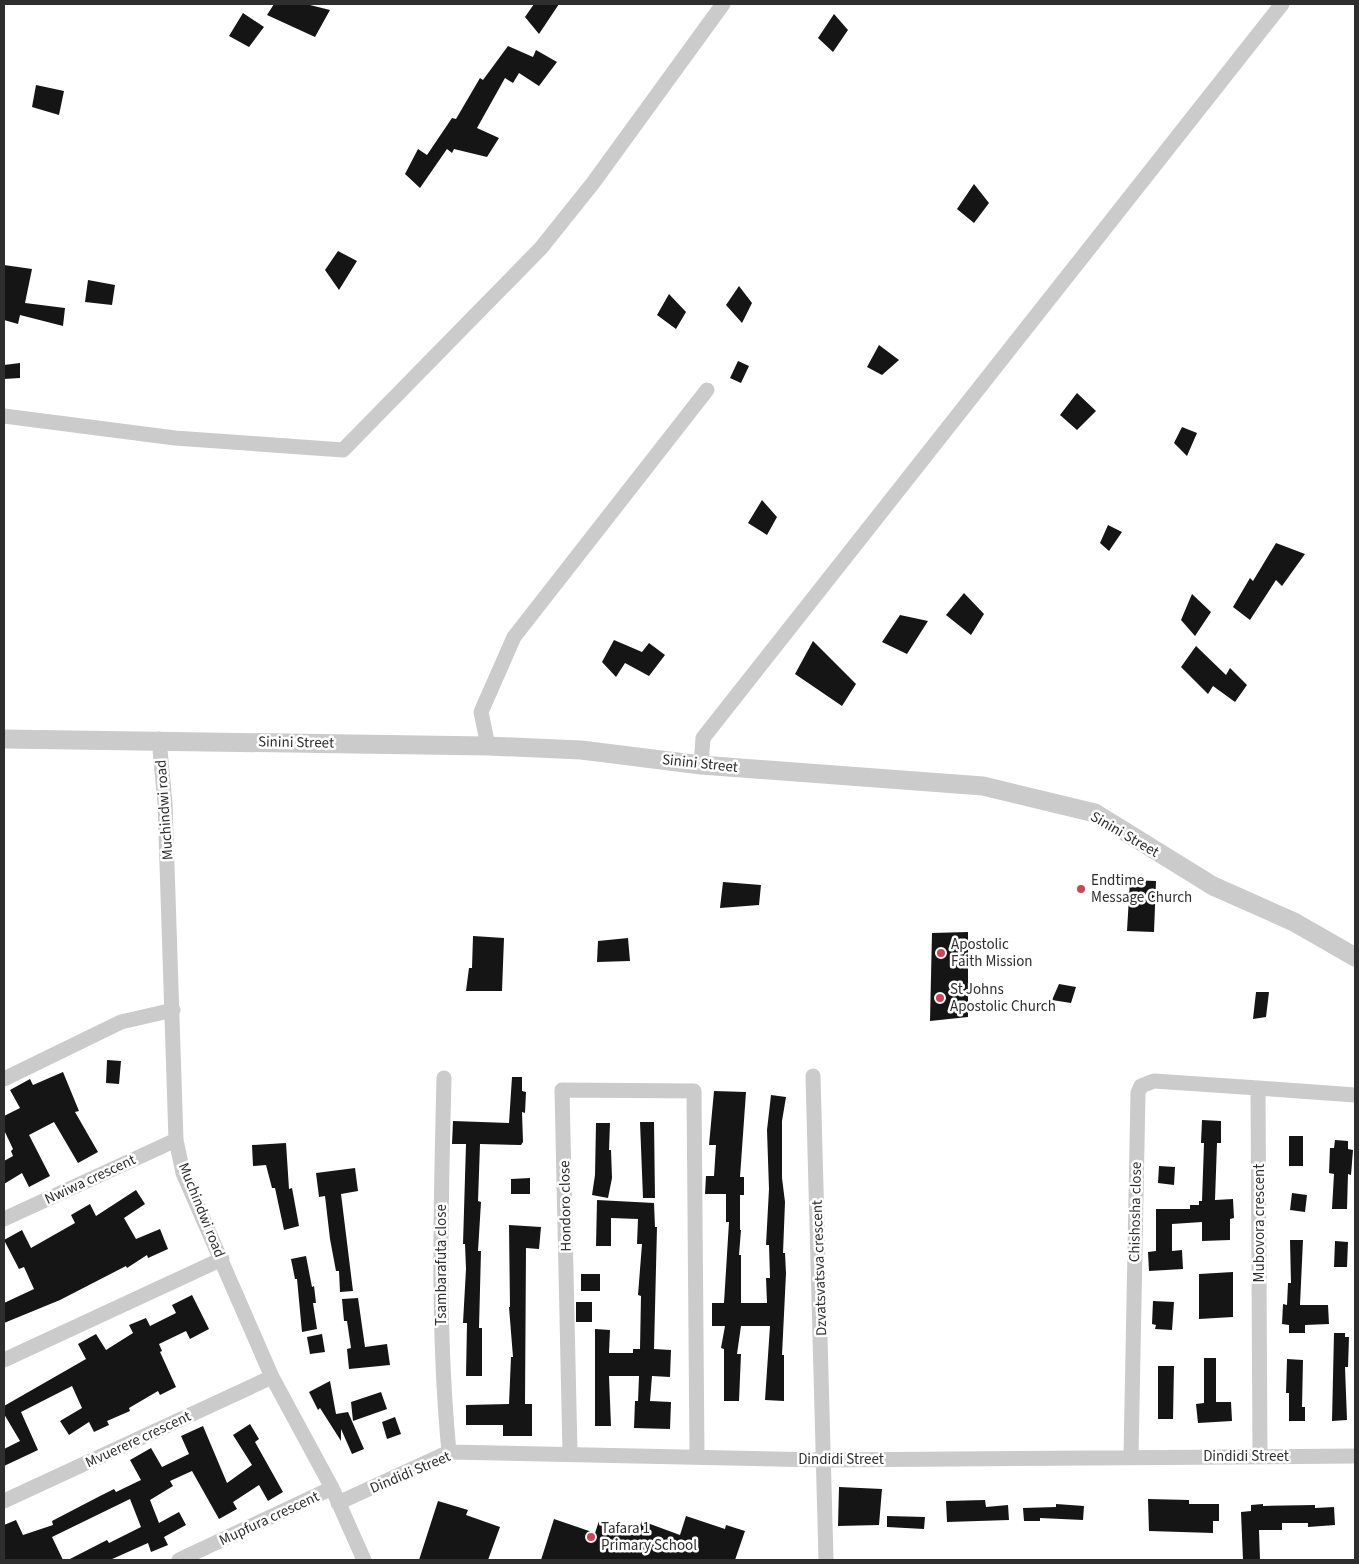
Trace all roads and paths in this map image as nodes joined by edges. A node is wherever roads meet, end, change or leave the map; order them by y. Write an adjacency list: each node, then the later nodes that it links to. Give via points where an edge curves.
1 (723, 4): 4 (street, via 541,248 343,450 175,438)
2 (1282, 4): 8 (street, via 703,738)
3 (707, 390): 7 (street, via 514,637 482,712)
4 (4, 416)
5 (4, 739): 6 (street, Sinini Street)
6 (159, 740): 7 (street, Sinini Street); 10 (street, Muchindwi road, via 165,803)
7 (488, 746): 8 (street, Sinini Street, via 581,750)
8 (701, 764): 9 (street, Sinini Street, via 983,786 1095,813 1212,886 1294,922)
9 (1355, 957)
10 (173, 1010): 13 (street, via 121,1022); 16 (street, Muchindwi road)
11 (813, 1076): 27 (street, Dzvatsvatsva crescent)
12 (444, 1078): 21 (street, Tsambarafuta close, via 440,1277 443,1392)
13 (4, 1079)
14 (1258, 1088): 15 (street); 24 (street, Mubovora crescent); 26 (street, Chishosha close, via 1154,1081 1141,1086 1138,1093)
15 (1355, 1095)
16 (176, 1140): 17 (street, Nwiwa crescent); 18 (street, Muchindwi road, via 183,1173)
17 (4, 1219)
18 (222, 1259): 19 (street); 20 (street, Muchindwi road)
19 (4, 1360)
20 (272, 1377): 28 (street, Muchindwi road); 29 (street, Mvuerere crescent)
21 (449, 1452): 22 (street, Dindidi Street); 30 (street, Dindidi Street)
22 (570, 1453): 23 (street, Dindidi Street); 23 (street, Hondoro close, via 562,1090 694,1091)
23 (696, 1456): 27 (street, Dindidi Street)
24 (1260, 1456): 25 (street, Dindidi Street); 26 (street, Dindidi Street)
25 (1355, 1456)
26 (1131, 1457): 27 (street, Dindidi Street)
27 (825, 1460): 33 (street, Dzvatsvatsva crescent)
28 (332, 1488): 30 (street, Muchindwi road); 31 (street, Mupfura crescent)
29 (4, 1501)
30 (338, 1503): 32 (street, Muchindwi road)
31 (179, 1560)
32 (364, 1560)
33 (826, 1560)

